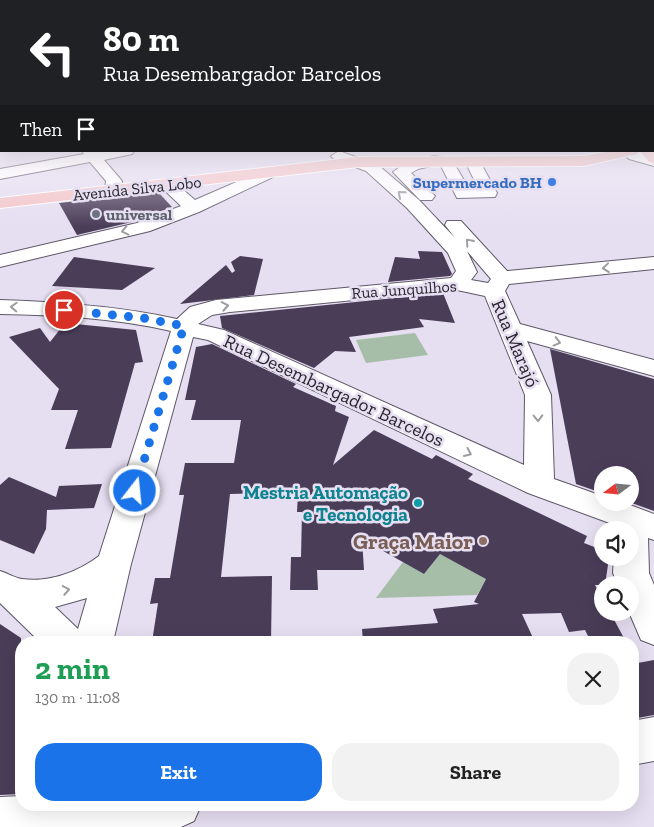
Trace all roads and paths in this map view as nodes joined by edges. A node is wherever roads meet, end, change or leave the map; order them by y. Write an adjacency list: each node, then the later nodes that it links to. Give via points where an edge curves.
1 (115, 152): 6 (street)
2 (393, 152): 3 (main road, Avenida Silva Lobo, via 563,155); 7 (main road, Avenida Silva Lobo); 9 (street)
3 (588, 152)
4 (627, 152): 10 (main road, via 584,161)
5 (647, 152): 8 (street, via 650,156 634,156)
6 (91, 154): 13 (street); 16 (street)
7 (338, 156): 11 (street); 16 (main road, Avenida Silva Lobo)
8 (654, 160)
9 (433, 161): 10 (main road); 10 (street, via 463,194 489,192); 11 (main road); 17 (street, Rua Marajó, via 413,165 401,172)
10 (473, 161)
11 (358, 162): 12 (main road); 21 (street, one-way to 11, via 372,168)
12 (269, 173): 14 (street)
13 (0, 174)
14 (248, 179): 15 (main road, Avenida Silva Lobo); 20 (street)
15 (167, 184): 16 (main road, Avenida Silva Lobo); 20 (street)
16 (114, 185): 18 (main road, Avenida Silva Lobo); 19 (main road, Avenida Silva Lobo)
17 (419, 189): 21 (street); 25 (street, Rua Marajó, one-way to 17)
18 (0, 195)
19 (0, 203)
20 (194, 208): 22 (street, one-way to 22, via 143,227)
21 (430, 220): 24 (street, via 457,252 467,272)
22 (3, 256)
23 (654, 263): 25 (street, Rua Junquilhos, one-way to 25)
24 (457, 284): 25 (street, Rua Junquilhos); 27 (street, Rua Junquilhos, one-way to 24, via 191,316 230,304)
25 (498, 284): 28 (street, Rua Marajó)
26 (0, 307): 27 (street, Rua Desembargador Barcelos, one-way to 26, via 143,318)
27 (184, 326): 30 (street, Rua Desembargador Barcelos, one-way to 30, via 216,335); 32 (street)
28 (510, 329): 29 (street, one-way to 29); 30 (street, Rua Marajó, one-way to 30, via 538,395)
29 (654, 368)
30 (539, 486): 31 (street, Rua Desembargador Barcelos)
31 (643, 524): 34 (street, via 631,573)
32 (114, 564): 33 (street, one-way to 32, via 48,593 76,588 97,578); 36 (street)
33 (9, 590): 35 (street)
34 (654, 628)
35 (59, 636)
36 (96, 636)
37 (654, 739): 38 (street)
38 (639, 742)
39 (110, 811): 40 (street)
40 (54, 816): 41 (street)
41 (0, 821)

